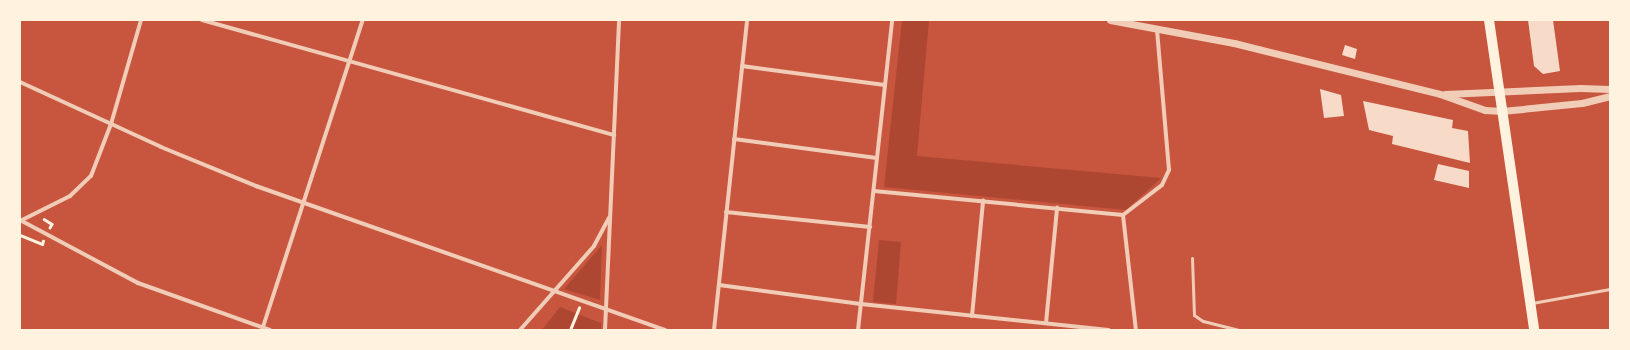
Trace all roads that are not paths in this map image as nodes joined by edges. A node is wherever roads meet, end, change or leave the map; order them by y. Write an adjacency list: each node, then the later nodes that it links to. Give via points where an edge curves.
1 (141, 20): 19 (street)
2 (202, 20): 10 (street)
3 (363, 20): 10 (street)
4 (619, 20): 20 (street)
5 (747, 20): 11 (street)
6 (892, 20): 13 (street)
7 (1110, 20): 9 (street)
8 (1489, 20): 15 (main road)
9 (1157, 28): 16 (street, via 1234,43); 28 (street, via 1169,170 1162,185)
10 (349, 62): 20 (street); 25 (street)
11 (742, 66): 13 (street); 21 (street)
12 (20, 82): 19 (street)
13 (885, 85): 22 (street)
14 (1610, 89): 15 (street)
15 (1500, 92): 16 (street); 18 (main road)
16 (1440, 94): 18 (street, via 1475,108)
17 (1610, 96): 18 (street, via 1582,103)
18 (1502, 110): 37 (main road)
19 (111, 124): 25 (street, via 210,168); 30 (street, via 95,168 86,183 50,208)
20 (614, 135): 29 (street)
21 (734, 139): 22 (street); 27 (street)
22 (877, 158): 23 (street)
23 (874, 190): 24 (street); 31 (street)
24 (983, 201): 26 (street); 39 (street)
25 (303, 204): 35 (street); 41 (street)
26 (1057, 208): 28 (street); 40 (street)
27 (726, 212): 31 (street); 33 (street)
28 (1123, 215): 49 (street)
29 (610, 216): 35 (street, via 594,246); 38 (street)
30 (20, 221): 41 (street, via 138,283)
31 (870, 227): 36 (street)
32 (1192, 258): 50 (lane, via 1194,315 1203,321)
33 (719, 285): 36 (street); 46 (street)
34 (1610, 289): 37 (lane)
35 (553, 292): 38 (street); 43 (street)
36 (861, 304): 39 (street); 47 (street)
37 (1530, 304): 51 (main road)
38 (606, 311): 44 (street); 45 (street)
39 (972, 316): 40 (street)
40 (1046, 324): 48 (street)
41 (262, 329): 42 (street)
42 (270, 330)
43 (520, 330)
44 (605, 330)
45 (665, 330)
46 (714, 330)
47 (858, 330)
48 (1109, 330)
49 (1136, 330)
50 (1239, 330)
51 (1534, 330)

